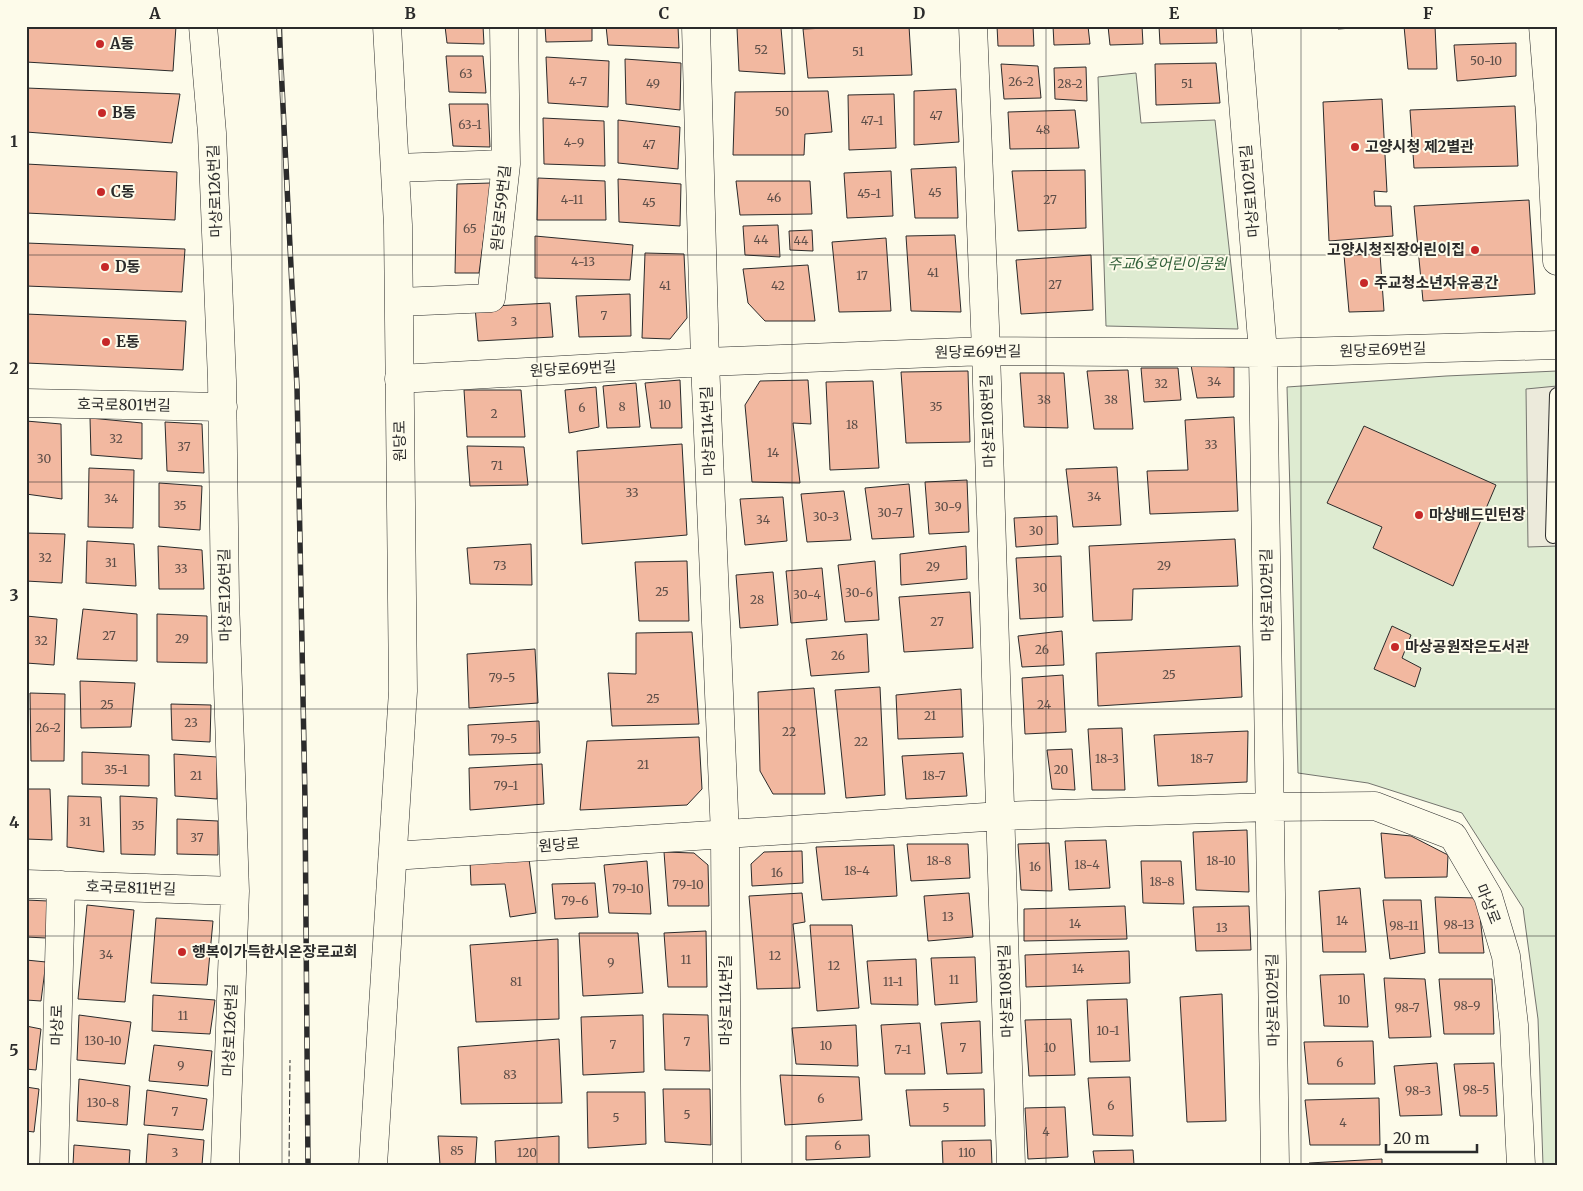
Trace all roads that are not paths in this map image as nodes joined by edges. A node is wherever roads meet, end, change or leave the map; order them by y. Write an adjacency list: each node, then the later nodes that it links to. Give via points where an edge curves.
1 (203, 26): 20 (street, 마상로126번길, via 212,133)
2 (387, 26): 10 (street, 원당로)
3 (504, 26): 9 (street, 원당로59번길)
4 (696, 26): 16 (street, 마상로114번길)
5 (973, 26): 14 (street, 마상로108번길)
6 (1237, 26): 15 (street, 마상로102번길)
7 (1543, 26): 8 (street)
8 (1554, 112): 11 (street)
9 (506, 164): 10 (street); 12 (street, 원당로59번길, via 491,298)
10 (396, 168): 12 (street, 원당로)
11 (1557, 261)
12 (400, 302): 17 (street, 원당로)
13 (1557, 345): 15 (street, 원당로69번길)
14 (986, 351): 15 (street, 원당로69번길); 16 (street, 원당로69번길); 23 (street, 마상로108번길)
15 (1263, 353): 22 (street, 마상로102번길)
16 (705, 362): 17 (street, 원당로69번길); 24 (street, 마상로114번길)
17 (399, 380): 25 (street, 원당로, via 403,690)
18 (1557, 395): 21 (lane)
19 (26, 403): 20 (street, 호국로801번길)
20 (223, 407): 28 (street, 마상로126번길, via 225,600)
21 (1553, 536)
22 (1270, 807): 23 (street); 34 (street, 마상로102번길); 35 (street, 마상로, via 1375,806 1453,836 1488,896 1506,956 1514,1025)
23 (1001, 816): 24 (street); 33 (street, 마상로108번길)
24 (725, 835): 25 (street, 원당로); 32 (street, 마상로114번길)
25 (393, 856): 31 (street, 원당로)
26 (26, 884): 27 (street, 호국로811번길)
27 (61, 885): 28 (street, 호국로811번길); 29 (street, 마상로)
28 (235, 891): 30 (street, 마상로126번길)
29 (54, 1165)
30 (225, 1165)
31 (373, 1165)
32 (727, 1165)
33 (1011, 1165)
34 (1275, 1165)
35 (1521, 1165)

